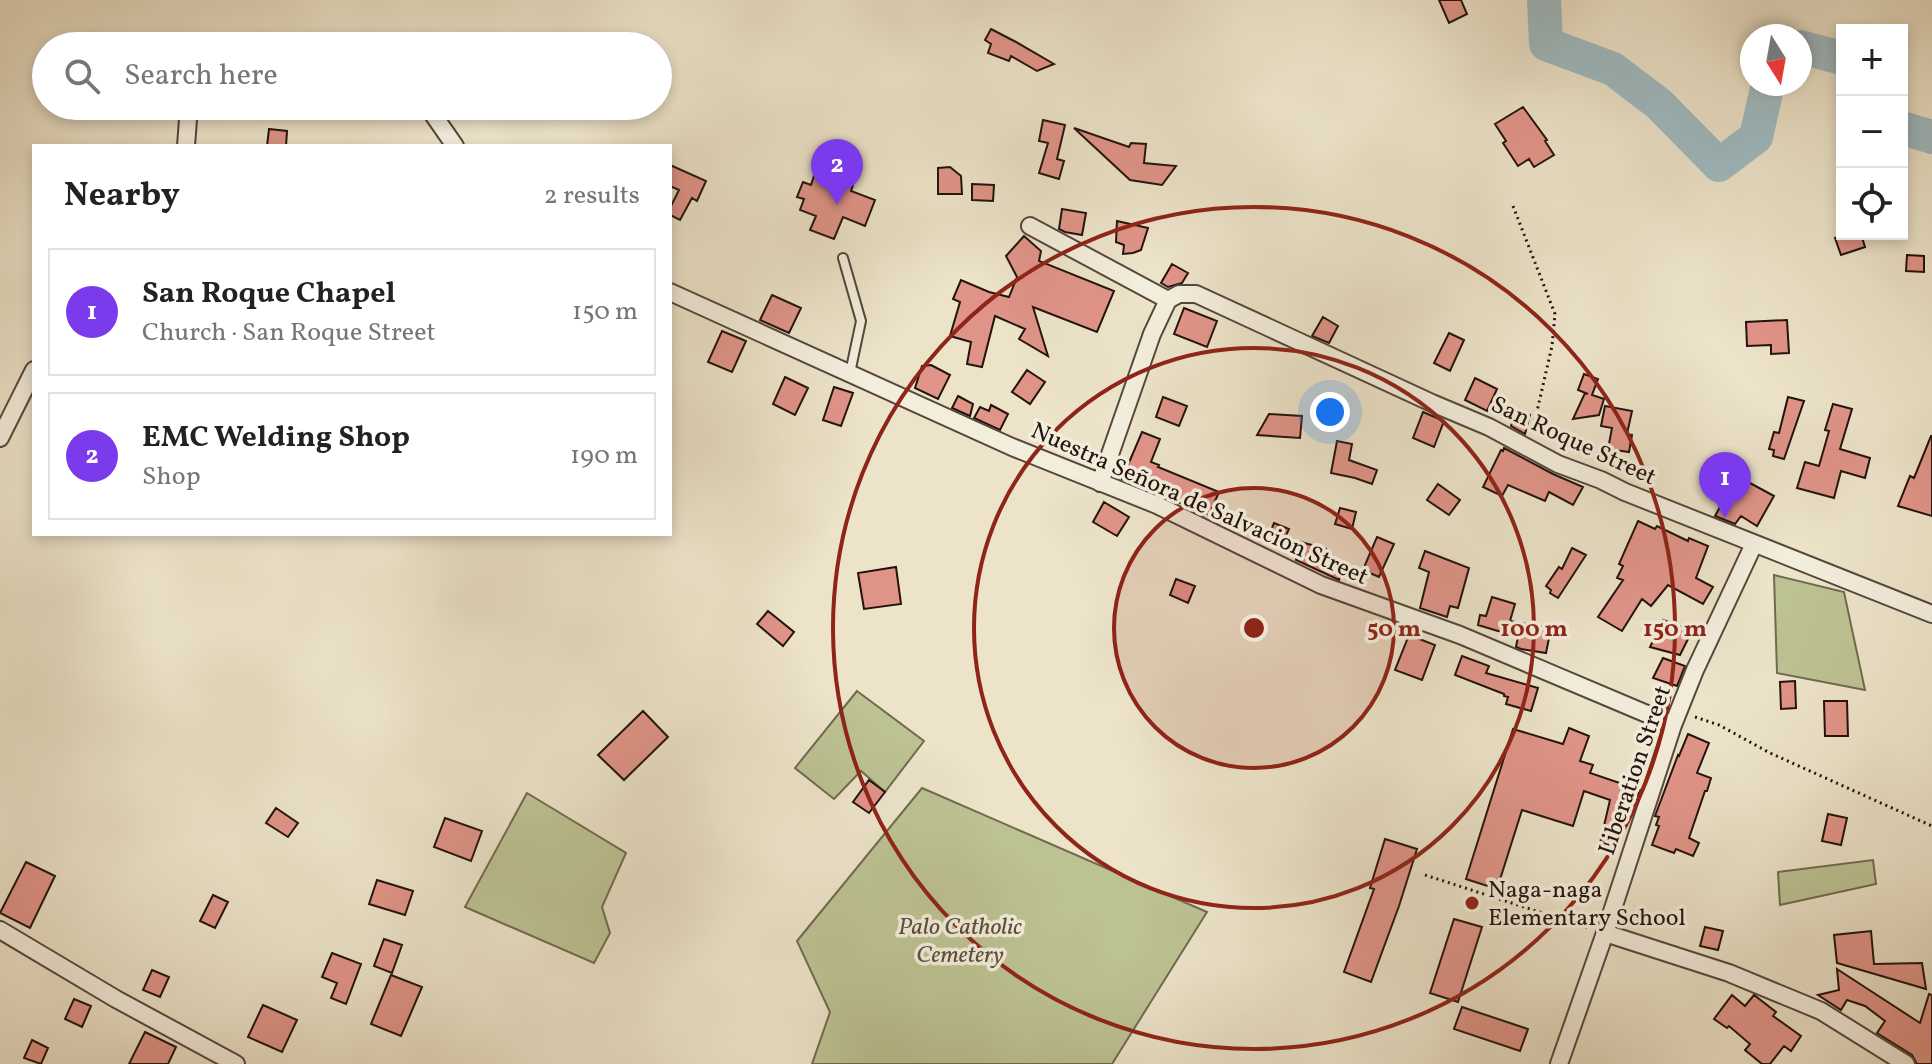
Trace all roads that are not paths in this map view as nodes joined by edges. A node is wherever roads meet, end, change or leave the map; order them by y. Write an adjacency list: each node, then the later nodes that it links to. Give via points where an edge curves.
1 (188, 120): 3 (street)
2 (437, 120): 4 (street)
3 (186, 144)
4 (454, 144)
5 (1030, 226): 8 (street)
6 (843, 258): 10 (lane, via 861,321)
7 (672, 293): 10 (street, Nuestra Señora de Salvacion Street)
8 (1168, 300): 12 (street); 13 (street, San Roque Street, via 1196,294 1489,427 1558,464)
9 (32, 374): 11 (street)
10 (850, 374): 12 (street, Nuestra Señora de Salvacion Street)
11 (0, 438)
12 (1100, 483): 15 (street, Nuestra Señora de Salvacion Street, via 1321,585 1460,635)
13 (1754, 544): 14 (street, San Roque Street); 15 (street, Liberation Street)
14 (1932, 614)
15 (1673, 725): 17 (street, Liberation Street)
16 (0, 930): 18 (street)
17 (1605, 933): 19 (street, Liberation Street); 20 (street, via 1729,973 1821,1011)
18 (236, 1064)
19 (1559, 1064)
20 (1906, 1064)

